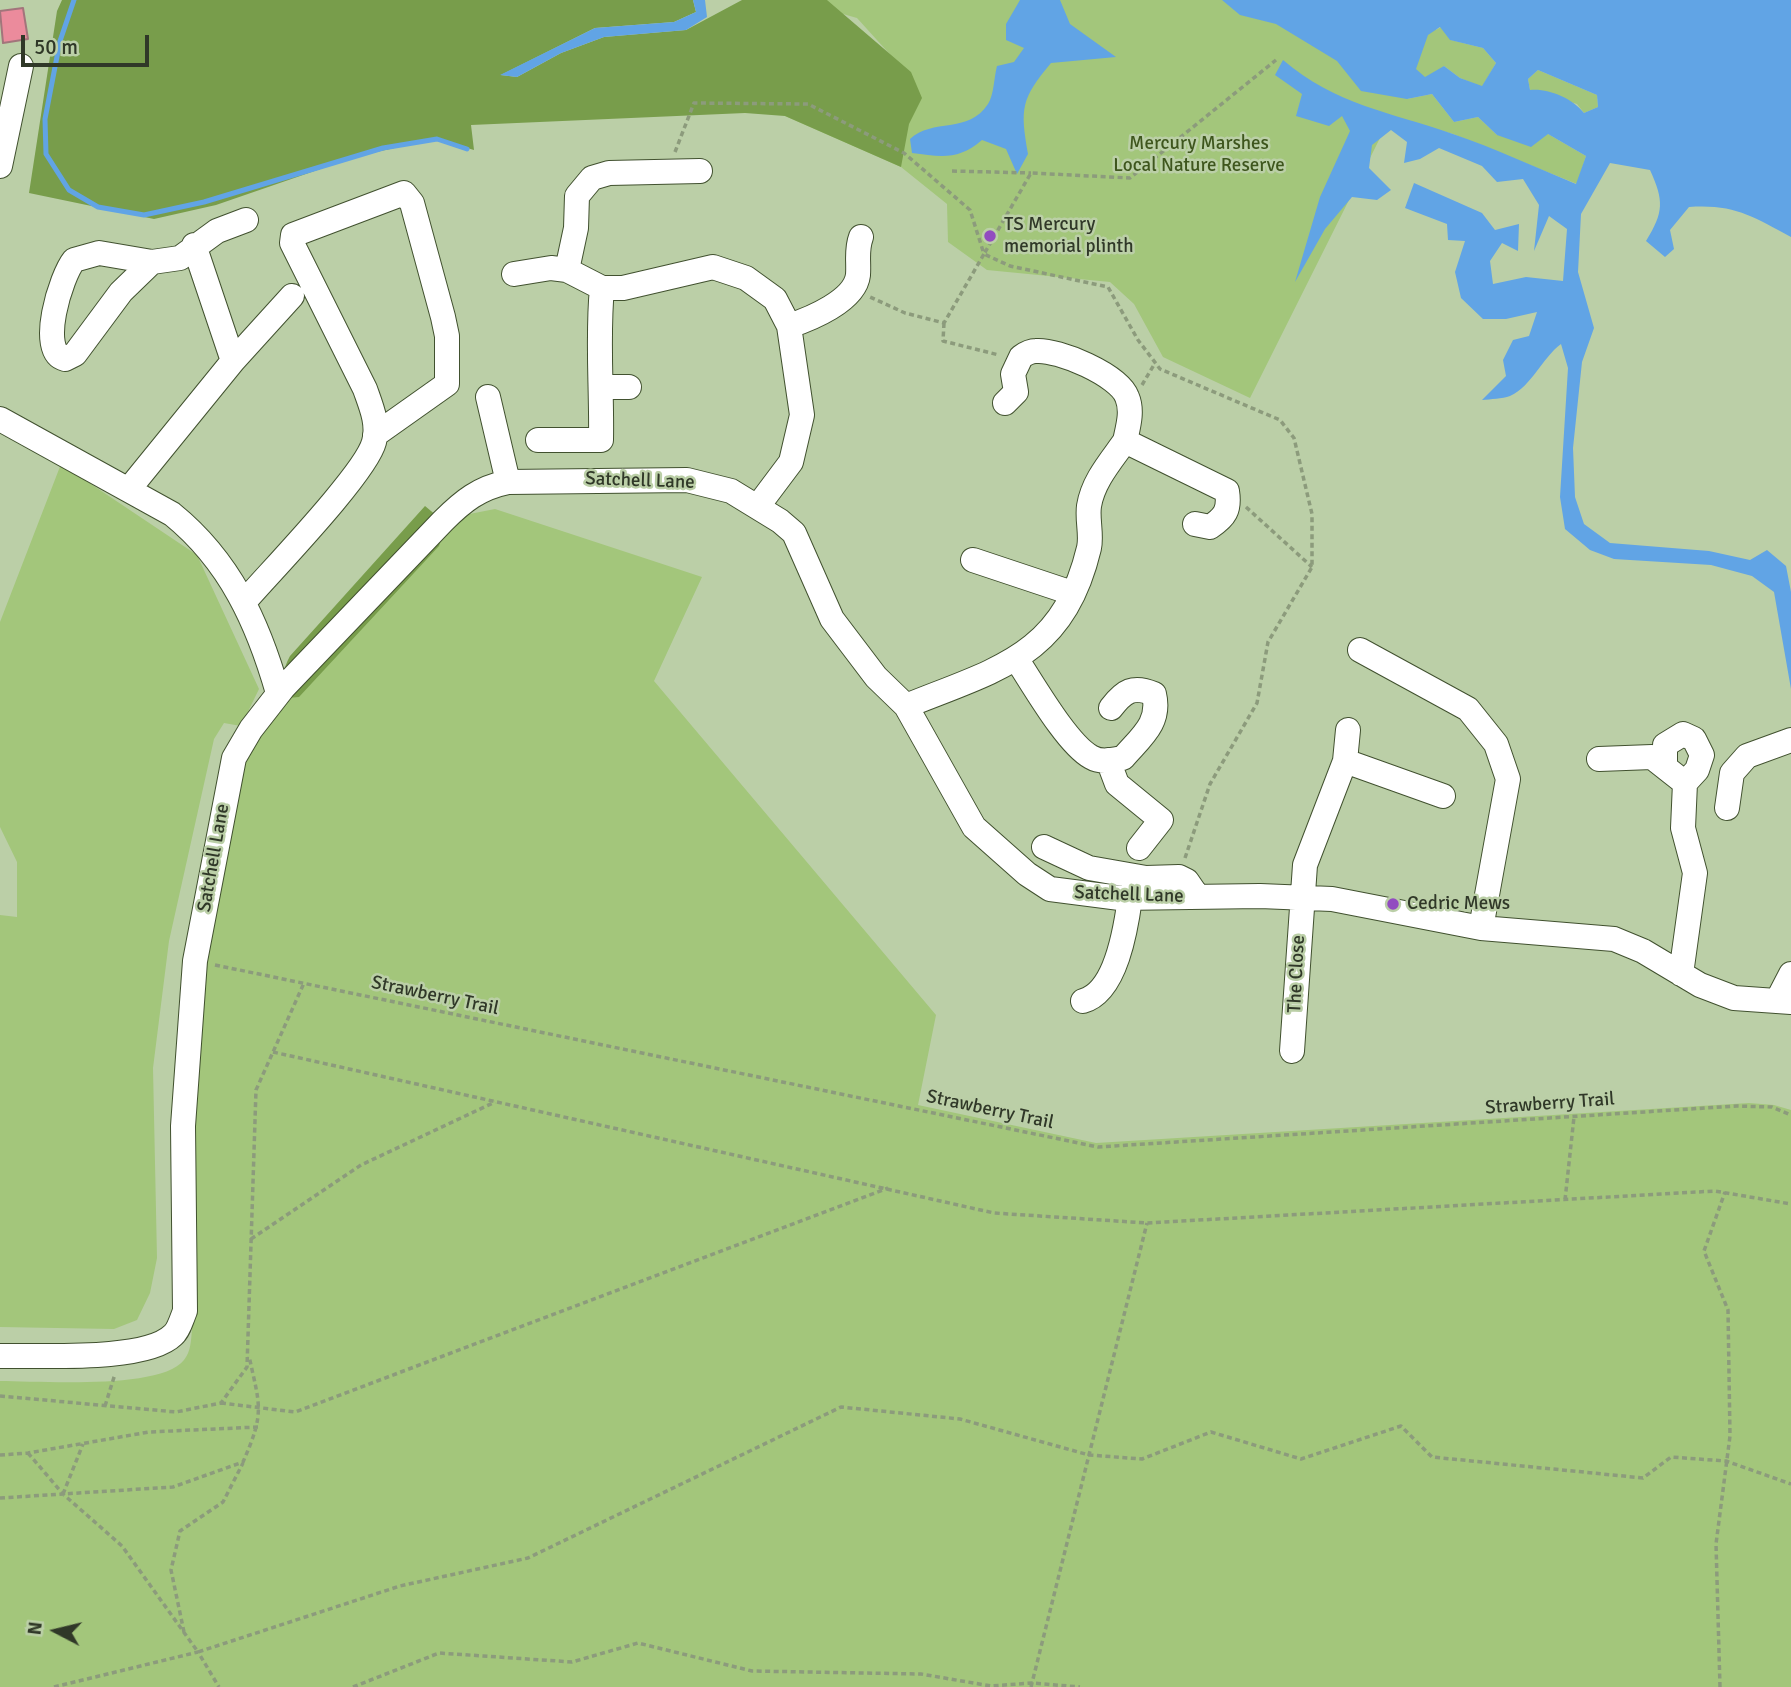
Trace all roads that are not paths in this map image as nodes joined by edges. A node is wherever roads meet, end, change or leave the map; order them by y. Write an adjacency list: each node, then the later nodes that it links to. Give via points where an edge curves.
1 (22, 66): 2 (street)
2 (0, 166)
3 (700, 171): 8 (street, via 671,161 586,182 577,196)
4 (246, 220): 6 (street)
5 (852, 244): 12 (street, via 858,277 853,287 808,319)
6 (194, 246): 7 (street, via 180,258); 13 (street)
7 (152, 262): 7 (street, via 121,292 75,354 65,359 55,354 51,343 60,288 74,260 99,253)
8 (568, 270): 9 (street); 10 (street)
9 (514, 274)
10 (602, 288): 12 (street, via 623,288 713,267 746,278 775,299); 14 (street, via 597,335)
11 (292, 296): 13 (street)
12 (789, 326): 24 (street, via 802,415 791,462)
13 (233, 361): 23 (street)
14 (602, 387): 15 (street); 20 (street, via 601,440)
15 (629, 387)
16 (488, 397): 22 (street)
17 (1018, 397): 21 (street, via 1013,374 1017,360 1031,352 1044,352 1112,378 1127,396 1130,421)
18 (0, 418): 23 (street)
19 (375, 435): 19 (street, via 365,389 292,243 293,235 404,193 412,203 443,317 447,384); 28 (street, via 370,452 352,477)
20 (538, 440)
21 (1125, 441): 25 (street, via 1227,491 1229,505 1224,517); 27 (street, via 1096,482 1089,506 1090,545)
22 (508, 482): 24 (street, Satchell Lane, via 687,480 731,491); 31 (street, Satchell Lane, via 484,488 458,506)
23 (129, 489): 28 (street, via 193,531 219,560)
24 (758, 506): 32 (street, Satchell Lane, via 794,533 832,619 876,677)
25 (1204, 532)
26 (973, 560): 27 (street)
27 (1072, 593): 30 (street, via 1042,640)
28 (245, 601): 31 (street, via 265,645)
29 (1360, 650): 48 (street, via 1468,709 1496,744 1507,779)
30 (1017, 660): 32 (street); 37 (street, via 1064,729 1089,756)
31 (278, 693): 54 (street, Satchell Lane, via 243,740 230,769 195,961 183,1126 185,1311 174,1335 155,1346 121,1353)
32 (906, 706): 46 (street, Satchell Lane, via 974,827 1027,874 1059,892)
33 (1111, 708): 37 (street, via 1124,691 1139,688 1154,694 1158,709 1152,724 1123,758)
34 (1348, 730): 38 (street, The Close)
35 (1791, 740): 42 (street, via 1747,756 1732,773)
36 (1599, 759): 39 (street, via 1652,758)
37 (1108, 761): 44 (street, via 1117,784 1161,820)
38 (1345, 761): 41 (street); 47 (street, The Close, via 1305,865)
39 (1665, 766): 40 (street); 40 (street, via 1665,745 1683,734 1694,739 1702,755 1697,770)
40 (1685, 783): 49 (street, via 1683,828 1695,873)
41 (1443, 796)
42 (1727, 808)
43 (1044, 847): 45 (street, via 1089,868 1146,878 1179,877)
44 (1139, 848)
45 (1198, 897): 46 (street, Satchell Lane); 47 (street, Satchell Lane)
46 (1130, 898): 51 (street, via 1122,945 1107,983 1093,998)
47 (1301, 898): 48 (street, Satchell Lane, via 1332,899); 53 (street, The Close)
48 (1481, 928): 49 (street, Satchell Lane, via 1614,939)
49 (1681, 974): 52 (street, Satchell Lane, via 1734,998)
50 (1791, 974): 52 (street)
51 (1083, 1001)
52 (1784, 1002)
53 (1292, 1051)
54 (0, 1356)

